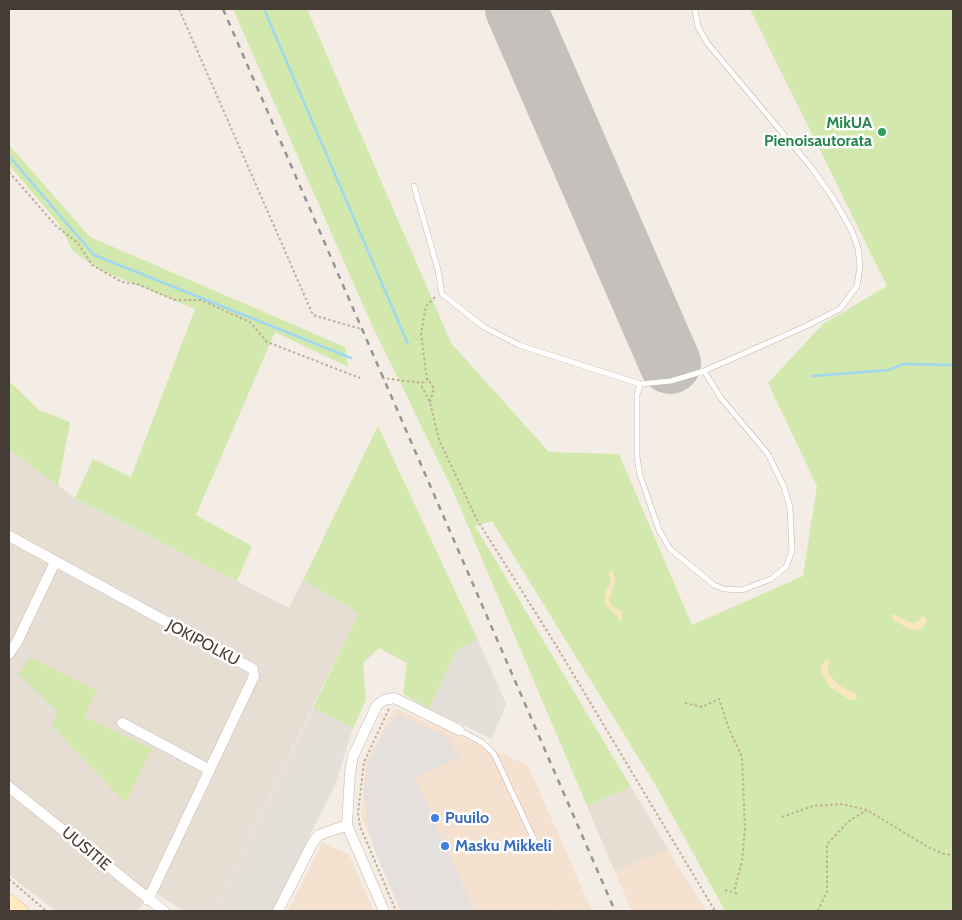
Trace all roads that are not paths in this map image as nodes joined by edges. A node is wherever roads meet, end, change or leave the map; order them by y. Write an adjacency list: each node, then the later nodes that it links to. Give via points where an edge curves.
1 (695, 9): 3 (lane, via 698,27 708,44 834,198 852,231 860,266 857,286 840,309)
2 (414, 186): 4 (lane, via 442,294 484,327 519,345)
3 (704, 371): 4 (lane); 4 (lane, via 721,398 768,454 784,486 790,508 792,551 786,567 772,579 742,590 714,585 670,550 659,530 640,475 637,396)
4 (640, 384)
5 (9, 536): 6 (street, JOKIPOLKU)
6 (55, 562): 7 (street); 10 (street, JOKIPOLKU, via 253,669 254,676)
7 (9, 654)
8 (122, 723): 10 (street)
9 (459, 730): 12 (street, via 394,698 377,705 352,762); 13 (lane, via 483,743 494,754)
10 (210, 770): 14 (street, JOKIPOLKU)
11 (9, 787): 14 (street, UUSITIE)
12 (347, 825): 18 (street, via 319,835); 19 (street)
13 (538, 848)
14 (148, 900): 17 (street, UUSITIE)
15 (9, 901): 16 (main road)
16 (21, 911)
17 (164, 911)
18 (278, 911)
19 (384, 911)

